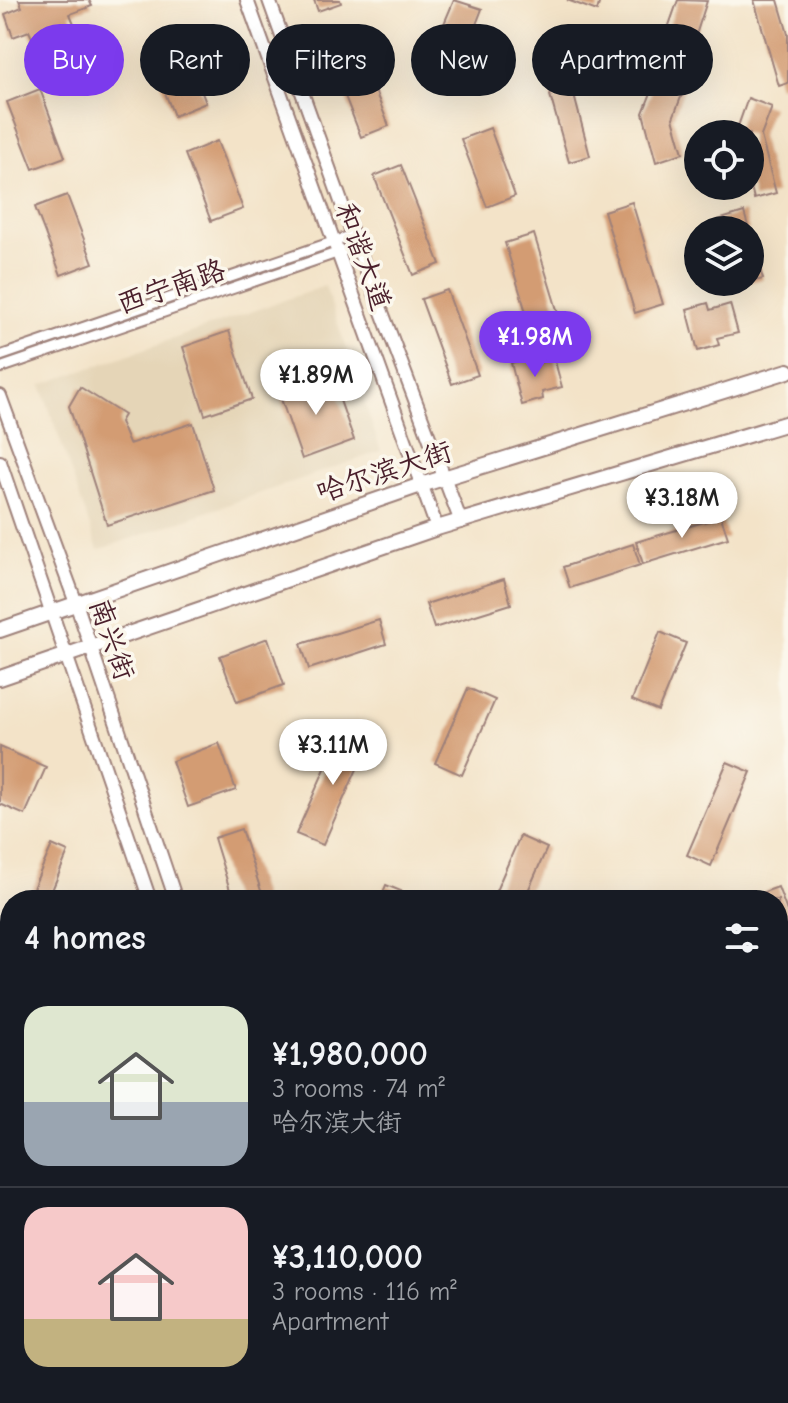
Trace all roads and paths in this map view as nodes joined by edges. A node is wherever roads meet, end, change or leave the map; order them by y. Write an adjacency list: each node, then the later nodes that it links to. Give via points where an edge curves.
1 (247, 0): 4 (main road, 和谐大道)
2 (269, 0): 3 (main road, 和谐大道)
3 (355, 241): 4 (street, 西宁南路); 11 (main road, 和谐大道)
4 (336, 247): 5 (street, 西宁南路); 6 (street, 西宁南路); 12 (main road, 和谐大道)
5 (0, 356)
6 (0, 368)
7 (788, 371): 11 (main road, 哈尔滨大街)
8 (0, 396): 15 (main road, 南兴街)
9 (788, 423): 13 (main road)
10 (0, 462): 16 (main road, 南兴街)
11 (444, 478): 12 (main road, 哈尔滨大街); 13 (main road, 和谐大道)
12 (421, 485): 14 (main road, 和谐大道); 15 (main road, 哈尔滨大街)
13 (461, 522): 14 (main road)
14 (437, 528): 18 (main road)
15 (76, 603): 16 (main road, 哈尔滨大街); 18 (main road, 南兴街)
16 (53, 612): 17 (main road, 哈尔滨大街); 19 (main road, 南兴街)
17 (0, 630)
18 (91, 647): 19 (main road); 22 (main road, 南兴街)
19 (66, 655): 20 (main road); 21 (main road, 南兴街)
20 (0, 678)
21 (147, 890)
22 (173, 890)

